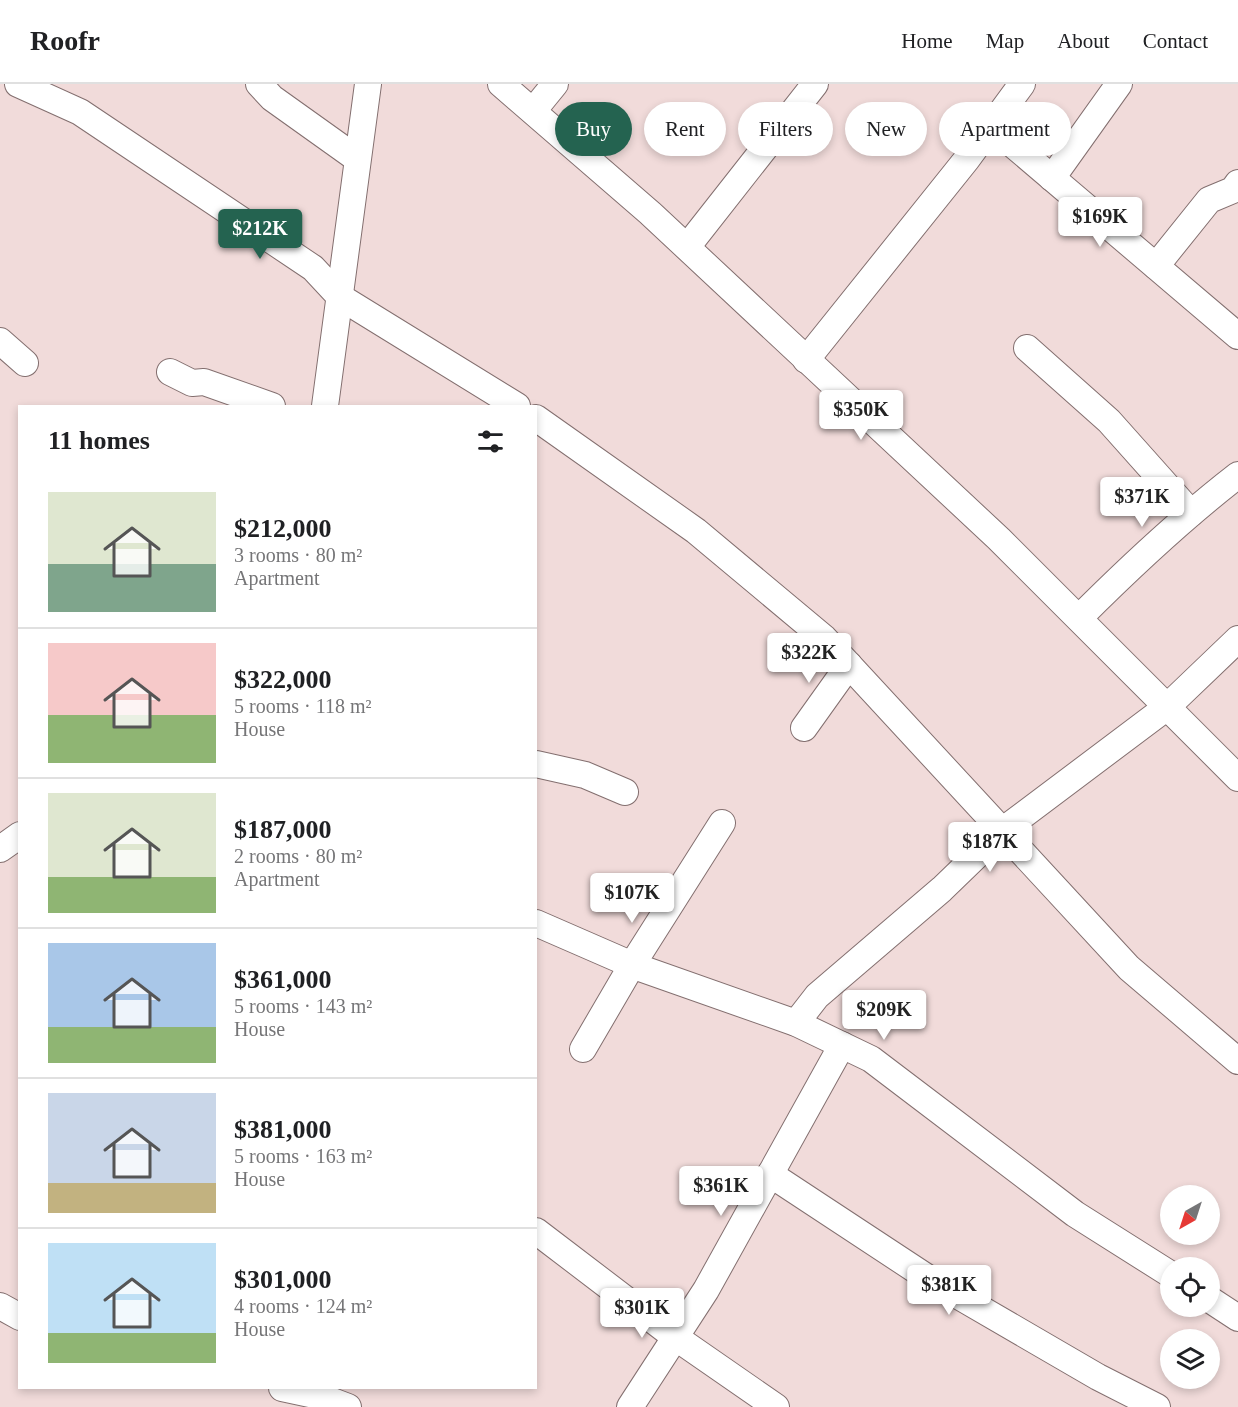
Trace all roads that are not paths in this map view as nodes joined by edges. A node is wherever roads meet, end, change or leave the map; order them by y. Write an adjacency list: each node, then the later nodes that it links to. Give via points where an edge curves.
1 (18, 84): 18 (street, via 80,112 313,268)
2 (259, 84): 13 (street, via 272,98)
3 (368, 84): 13 (street)
4 (501, 84): 10 (street)
5 (555, 84): 10 (street)
6 (815, 84): 16 (street)
7 (1022, 84): 9 (street)
8 (1119, 84): 14 (street)
9 (1009, 102)
10 (533, 111): 16 (street)
11 (968, 156): 22 (street)
12 (1027, 156): 14 (street)
13 (357, 158): 18 (street)
14 (1052, 178): 17 (street)
15 (1238, 183): 17 (street, via 1233,190 1209,200)
16 (687, 248): 22 (street)
17 (1156, 266): 19 (street)
18 (339, 297): 26 (street); 27 (street)
19 (1238, 336)
20 (0, 340): 23 (street)
21 (1027, 348): 30 (street, via 1109,421)
22 (806, 360): 31 (street)
23 (25, 363)
24 (170, 372): 25 (street, via 192,383 204,382)
25 (269, 405)
26 (325, 405)
27 (515, 405)
28 (537, 419): 33 (street, via 696,531 824,638)
29 (1238, 475): 30 (street)
30 (1191, 513): 31 (street)
31 (1078, 618): 34 (street)
32 (1238, 639): 34 (street)
33 (849, 665): 35 (street); 40 (street)
34 (1167, 706): 37 (street); 40 (street)
35 (804, 728)
36 (537, 764): 38 (street, via 585,775)
37 (1238, 778)
38 (625, 792)
39 (722, 824): 44 (street)
40 (1002, 831): 45 (street, via 942,889 817,996); 48 (street, via 1129,968)
41 (18, 836): 42 (street)
42 (0, 849)
43 (537, 922): 44 (street)
44 (632, 965): 45 (street); 47 (street)
45 (795, 1023): 46 (street)
46 (842, 1045): 49 (street); 51 (street, via 871,1059 1075,1214)
47 (583, 1049)
48 (1238, 1061)
49 (770, 1174): 56 (street, via 706,1290); 61 (street, via 931,1280)
50 (537, 1232): 56 (street)
51 (1160, 1268)
52 (0, 1306): 54 (street)
53 (1220, 1306): 55 (street)
54 (18, 1316)
55 (1238, 1318)
56 (675, 1337): 59 (street); 60 (street)
57 (287, 1389): 58 (street)
58 (342, 1399)
59 (630, 1407)
60 (776, 1407)
61 (1157, 1407)

